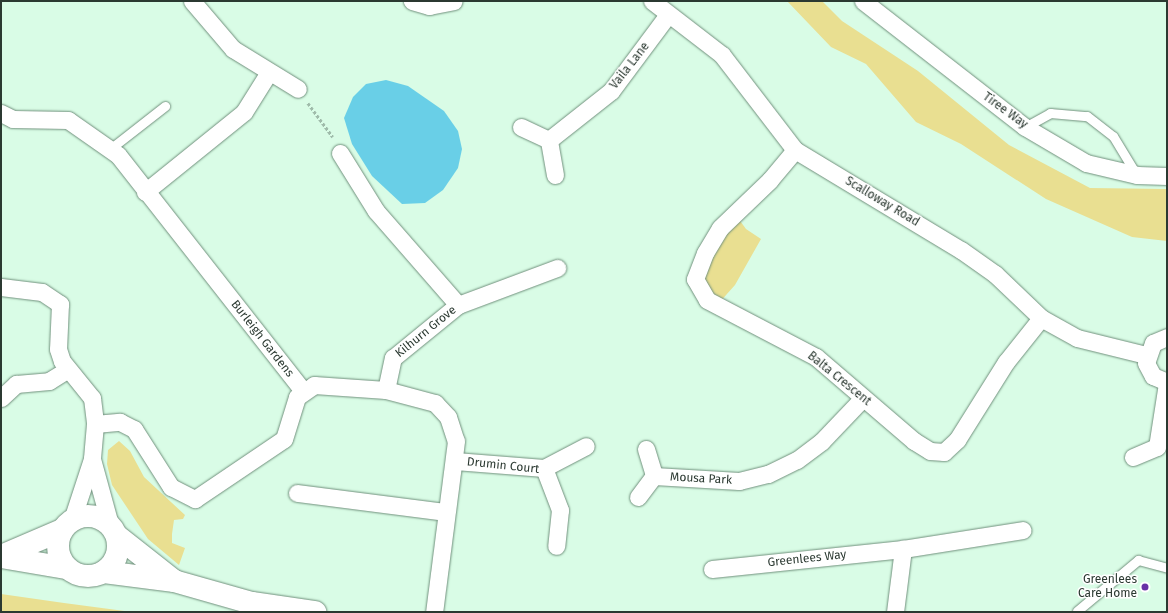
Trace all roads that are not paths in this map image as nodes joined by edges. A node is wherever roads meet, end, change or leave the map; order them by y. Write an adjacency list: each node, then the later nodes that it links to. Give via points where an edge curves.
1 (192, 1): 7 (street, via 233,49)
2 (412, 1): 3 (street, via 429,6)
3 (454, 1)
4 (652, 1): 6 (street, Scalloway Road)
5 (874, 4): 12 (street, Tiree Way)
6 (667, 16): 13 (street, Vaila Lane, via 612,91); 15 (street, Scalloway Road, via 703,36 722,55)
7 (269, 72): 8 (street); 20 (street, via 244,112)
8 (298, 89)
9 (164, 106): 14 (lane)
10 (1, 113): 14 (street, Burleigh Gardens, via 13,119 68,120)
11 (521, 127): 13 (street)
12 (1025, 127): 18 (street, Tiree Way, via 1086,163); 18 (lane, via 1050,113 1087,116 1113,136)
13 (549, 140): 17 (street)
14 (110, 149): 20 (street, Burleigh Gardens)
15 (794, 150): 24 (street, Scalloway Road, via 961,250 995,274); 32 (street, Balta Crescent, via 770,180 720,228 705,253 695,279 707,300 816,358)
16 (340, 153): 23 (street, via 376,211)
17 (555, 175)
18 (1137, 175): 19 (street, Tiree Way)
19 (1167, 176)
20 (145, 192): 30 (street, Burleigh Gardens)
21 (557, 268): 23 (street, Kilhurn Grove)
22 (1, 287): 27 (street, via 42,292 60,304 58,349)
23 (458, 305): 29 (street, Kilhurn Grove, via 394,358)
24 (1041, 318): 26 (street, Scalloway Road, via 1077,338); 32 (street, Balta Crescent, via 1006,362 957,440 944,452 930,451 914,441)
25 (1167, 337): 26 (street, via 1153,343)
26 (1146, 355): 28 (street, via 1153,376)
27 (68, 369): 31 (street, via 50,381 16,384); 33 (street, via 92,398)
28 (1167, 382): 36 (street)
29 (386, 390): 30 (street, via 325,384); 39 (street, via 421,397 441,408 456,441)
30 (303, 391): 33 (street, via 297,397 284,438 194,499 172,487 134,429 120,422)
31 (1, 398)
32 (863, 398): 41 (street, Mousa Park, via 822,441 797,460 768,474 739,481)
33 (95, 424): 38 (street)
34 (586, 446): 40 (street)
35 (646, 449): 41 (street, Mousa Park)
36 (1162, 453): 37 (street)
37 (1133, 457)
38 (92, 459): 45 (street); 46 (street)
39 (455, 461): 40 (street, Drumin Court); 44 (street)
40 (544, 468): 48 (street, Drumin Court, via 560,510)
41 (654, 476): 43 (street, Mousa Park)
42 (297, 493): 44 (street)
43 (638, 497)
44 (446, 512): 58 (street)
45 (67, 525): 46 (main road, via 91,516); 50 (main road); 51 (main road, via 58,550)
46 (113, 530): 54 (main road, via 117,556); 55 (main road)
47 (1024, 530): 49 (street, Greenlees Way)
48 (556, 546)
49 (902, 549): 53 (street, Greenlees Way); 59 (street)
50 (1, 557): 51 (main road)
51 (67, 568): 54 (main road, via 85,576)
52 (1167, 568): 56 (lane, via 1138,560)
53 (712, 569)
54 (104, 572): 55 (main road)
55 (174, 581): 57 (main road, via 252,603)
56 (1077, 611)
57 (315, 612)
58 (434, 612)
59 (895, 612)

